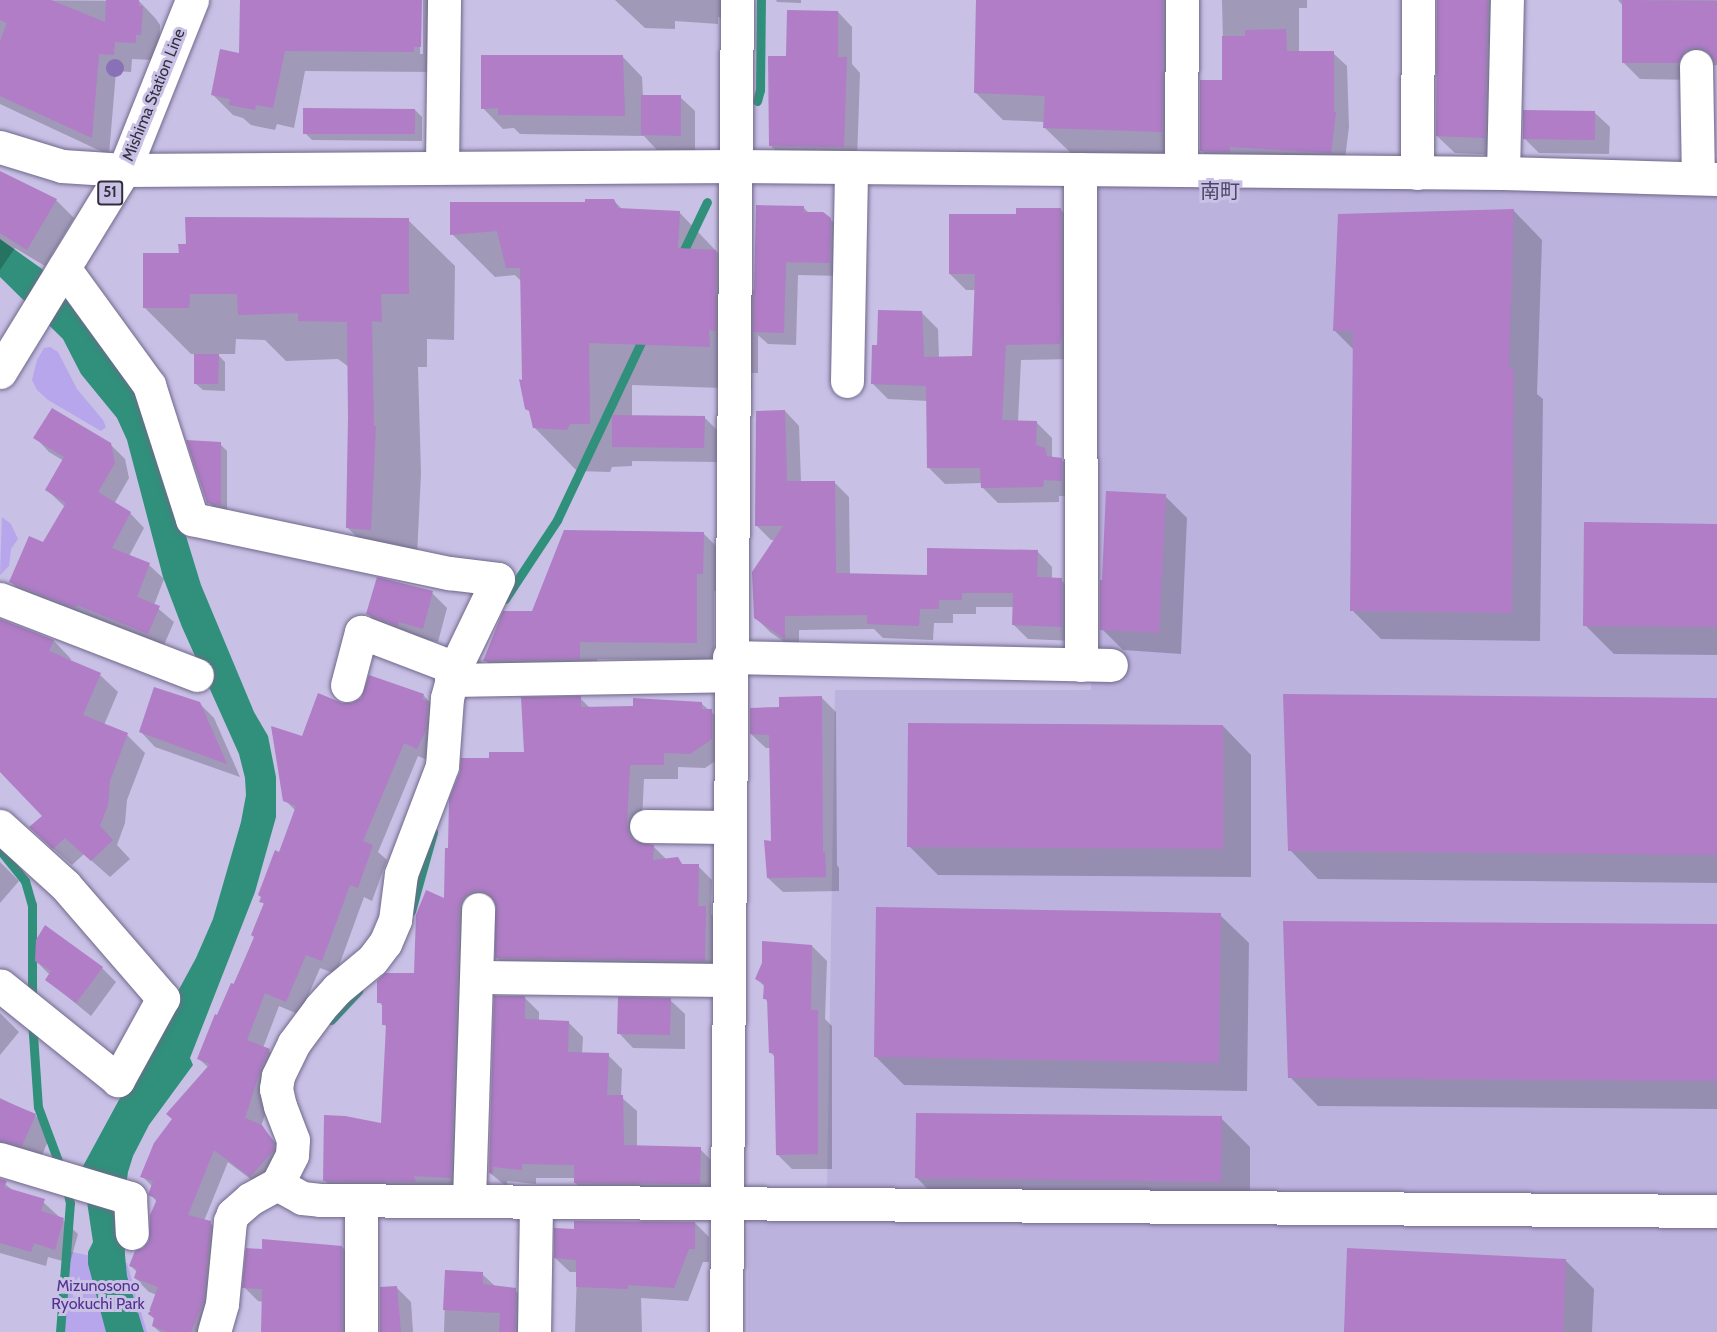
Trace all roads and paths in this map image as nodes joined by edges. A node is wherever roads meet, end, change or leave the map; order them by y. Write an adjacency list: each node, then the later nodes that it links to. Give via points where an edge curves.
1 (192, 0): 13 (street, Mishima Station Line / 51)
2 (444, 0): 10 (street)
3 (737, 0): 9 (street)
4 (1182, 0): 14 (street)
5 (1418, 0): 15 (street)
6 (1507, 0): 16 (street)
7 (1696, 66): 17 (street)
8 (0, 147): 13 (street, via 62,166)
9 (736, 166): 10 (street); 11 (street); 22 (street)
10 (442, 167): 13 (street)
11 (851, 167): 12 (street); 20 (street)
12 (1080, 169): 14 (street); 22 (street, via 1096,665)
13 (124, 170): 18 (street, Mishima Station Line / 51)
14 (1181, 170): 15 (street)
15 (1418, 173): 16 (street)
16 (1503, 173): 17 (street)
17 (1708, 178)
18 (64, 268): 19 (street, Mishima Station Line / 51); 23 (street, via 149,385 192,519 449,573 498,579)
19 (0, 372)
20 (847, 381)
21 (0, 599): 24 (street)
22 (729, 666): 23 (street); 28 (street)
23 (453, 674): 25 (street, via 361,632); 34 (street, via 447,698 442,766 400,874 392,928 372,960 320,1008 294,1043 278,1076 276,1089 293,1140 288,1169)
24 (197, 675)
25 (347, 685)
26 (0, 826): 32 (street, via 65,885 163,998 118,1080)
27 (646, 826): 28 (street)
28 (729, 827): 31 (street)
29 (478, 909): 30 (street)
30 (478, 977): 31 (street); 36 (street)
31 (729, 980): 37 (street)
32 (0, 985)
33 (0, 1159): 40 (street, via 130,1198)
34 (278, 1184): 35 (street, via 302,1198); 41 (street, via 250,1199 233,1214 222,1304)
35 (361, 1200): 36 (street); 42 (street)
36 (469, 1200): 38 (street)
37 (726, 1201): 38 (street); 39 (street); 44 (street)
38 (536, 1202): 43 (street)
39 (1717, 1211)
40 (132, 1233)
41 (214, 1332)
42 (361, 1332)
43 (534, 1332)
44 (726, 1332)

